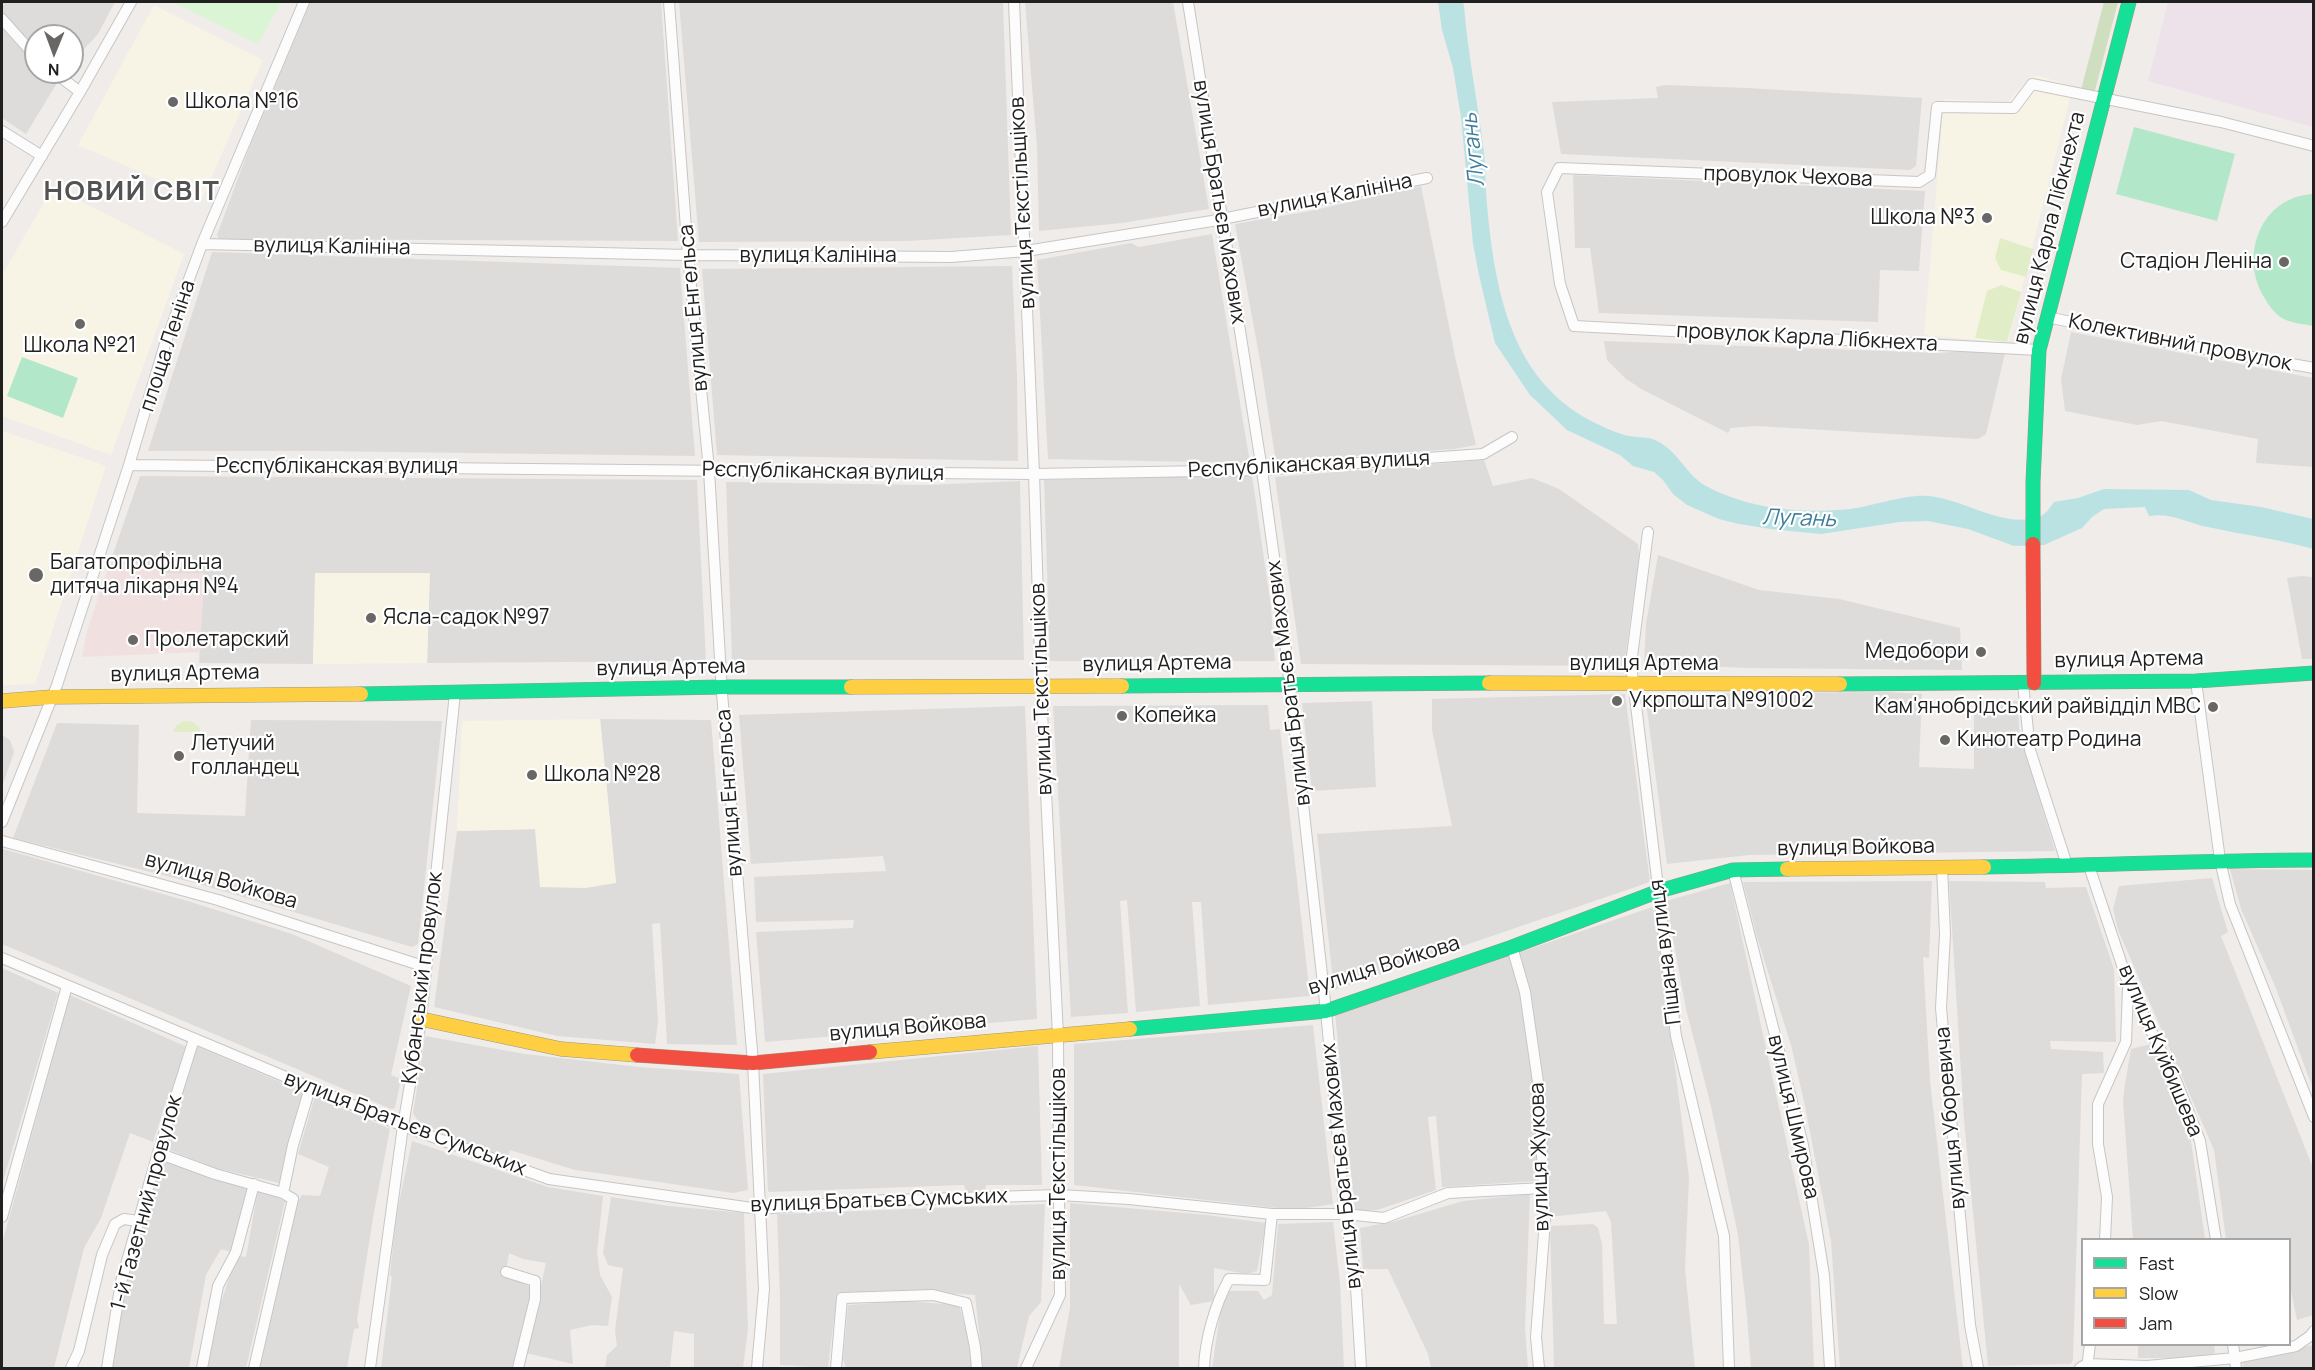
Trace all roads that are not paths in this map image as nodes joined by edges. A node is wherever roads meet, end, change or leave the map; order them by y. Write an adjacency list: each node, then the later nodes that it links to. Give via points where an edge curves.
1 (131, 2): 10 (street)
2 (304, 2): 18 (street, площа Леніна)
3 (669, 2): 20 (street, вулиця Енгельса)
4 (1014, 2): 19 (street, вулиця Тєкстільщіков)
5 (1188, 2): 16 (street, вулиця Братьєв Махових)
6 (2129, 2): 11 (street, вулиця Карла Лібкнехта)
7 (2, 19): 8 (street)
8 (24, 44)
9 (70, 84): 10 (street)
10 (80, 92): 14 (street)
11 (2104, 98): 13 (street); 21 (street, вулиця Карла Лібкнехта); 22 (street, провулок Чехова, via 2032,84 2014,108 1937,107 1930,175 1919,182 1559,168 1547,192 1560,284)
12 (2, 130): 14 (street)
13 (2313, 146)
14 (42, 156): 17 (street)
15 (1427, 178): 16 (street, вулиця Калініна)
16 (1222, 219): 19 (street, вулиця Калініна); 28 (street, вулиця Братьєв Махових)
17 (2, 222)
18 (202, 244): 20 (street, вулиця Калініна); 26 (street, площа Леніна, via 165,344)
19 (1026, 251): 20 (street, вулиця Калініна, via 951,257); 29 (street, вулиця Тєкстільщіков)
20 (688, 255): 27 (street, вулиця Енгельса)
21 (2048, 317): 23 (street, вулиця Карла Лібкнехта); 24 (street, Колективний провулок)
22 (1574, 326): 23 (street, провулок Карла Лібкнехта)
23 (2039, 350): 34 (street, вулиця Карла Лібкнехта, via 2033,482 2034,612)
24 (2313, 368)
25 (1512, 437): 28 (street, Рєспубліканская вулиця, via 1483,454)
26 (129, 465): 27 (street, Рєспубліканская вулиця); 39 (street, площа Леніна)
27 (710, 470): 29 (street, Рєспубліканская вулиця); 36 (street, вулиця Енгельса)
28 (1262, 470): 29 (street, Рєспубліканская вулиця); 33 (street, вулиця Братьєв Махових)
29 (1034, 474): 37 (street, вулиця Тєкстільщіков)
30 (1648, 532): 35 (street, Піщана вулиця, via 1631,664)
31 (2313, 673): 32 (street, вулиця Артема)
32 (2196, 681): 34 (street, вулиця Артема); 43 (street)
33 (1289, 683): 35 (street, вулиця Артема); 37 (street, вулиця Артема); 55 (street, вулиця Братьєв Махових)
34 (2028, 683): 35 (street, вулиця Артема); 45 (street, via 2030,750)
35 (1634, 685): 49 (street, Піщана вулиця)
36 (722, 687): 37 (street, вулиця Артема); 38 (street, вулиця Артема); 59 (street, вулиця Енгельса)
37 (1040, 687): 57 (street, вулиця Тєкстільщіков)
38 (455, 693): 39 (street, вулиця Артема); 52 (street, Кубанський провулок)
39 (52, 697): 40 (street, вулиця Артема); 41 (street, площа Леніна)
40 (2, 701)
41 (2, 822)
42 (2, 842): 52 (street, вулиця Войкова, via 218,900)
43 (2220, 860): 44 (street, вулиця Войкова); 46 (street, вулиця Войкова); 61 (street, via 2230,904)
44 (2313, 860)
45 (2067, 866): 46 (street, вулиця Войкова); 47 (street, вулиця Войкова)
46 (2090, 866): 54 (street, вулиця Куйбишева)
47 (1942, 867): 48 (street, вулиця Войкова); 96 (street, вулиця Уборевича, via 1945,934 1941,1008 1970,1325)
48 (1733, 870): 49 (street, вулиця Войкова); 95 (street, вулиця Шмирова, via 1803,1145 1824,1275)
49 (1659, 891): 50 (street, вулиця Войкова); 94 (street, Піщана вулиця, via 1676,1036 1724,1236)
50 (1512, 947): 55 (street, вулиця Войкова); 65 (street, вулиця Жукова, via 1525,992 1539,1089)
51 (2, 958): 53 (street, вулиця Братьєв Сумських)
52 (426, 967): 56 (street, Кубанський провулок)
53 (67, 986): 58 (street, вулиця Братьєв Сумських); 71 (street)
54 (2129, 986): 73 (street, via 2126,1042 2098,1104 2098,1144 2107,1197); 74 (street, вулиця Куйбишева, via 2177,1083 2200,1141)
55 (1326, 1011): 57 (street, вулиця Войкова); 70 (street, вулиця Братьєв Махових)
56 (421, 1019): 59 (street, вулиця Войкова, via 561,1049); 62 (street, Кубанський провулок)
57 (1058, 1036): 59 (street, вулиця Войкова); 67 (street, вулиця Тєкстільщіков)
58 (194, 1039): 60 (street, вулиця Братьєв Сумських); 63 (street, 1-й Газетний провулок)
59 (753, 1063): 68 (street, вулиця Енгельса)
60 (310, 1088): 62 (street, вулиця Братьєв Сумських); 66 (street)
61 (2313, 1118)
62 (403, 1126): 68 (street, вулиця Братьєв Сумських, via 549,1179); 85 (street, Кубанський провулок)
63 (158, 1153): 64 (street); 72 (street, 1-й Газетний провулок)
64 (254, 1184): 66 (street); 83 (street, via 236,1252 218,1286)
65 (1543, 1188): 70 (street, вулиця Братьєв Сумських, via 1448,1193 1384,1218); 93 (street, вулиця Жукова, via 1545,1221 1536,1337)
66 (283, 1193): 84 (street, via 293,1199)
67 (1059, 1195): 68 (street, вулиця Братьєв Сумських, via 860,1201); 69 (street, вулиця Братьєв Сумських); 90 (street, вулиця Тєкстільщіков, via 1060,1295)
68 (759, 1209): 87 (street, вулиця Енгельса, via 764,1289)
69 (1272, 1214): 70 (street, вулиця Братьєв Сумських); 91 (street, via 1265,1280 1228,1279 1204,1356)
70 (1345, 1214): 92 (street, вулиця Братьєв Махових, via 1355,1271)
71 (2, 1217)
72 (138, 1221): 81 (street, via 124,1219 115,1224 102,1255 79,1351); 82 (street, 1-й Газетний провулок, via 121,1282)
73 (2105, 1238)
74 (2216, 1238)
75 (506, 1272): 86 (street, via 535,1281)
76 (2313, 1331): 79 (street, via 2296,1346)
77 (2090, 1346): 80 (street)
78 (2232, 1346): 79 (street)
79 (2236, 1363): 80 (street)
80 (2085, 1367)
81 (71, 1368)
82 (107, 1368)
83 (202, 1368)
84 (254, 1368)
85 (370, 1368)
86 (518, 1368)
87 (758, 1368)
88 (836, 1368): 89 (street, via 842,1298 933,1295 966,1303)
89 (977, 1368)
90 (1026, 1368)
91 (1204, 1368)
92 (1360, 1368)
93 (1539, 1368)
94 (1729, 1368)
95 (1830, 1368)
96 (1978, 1368)

